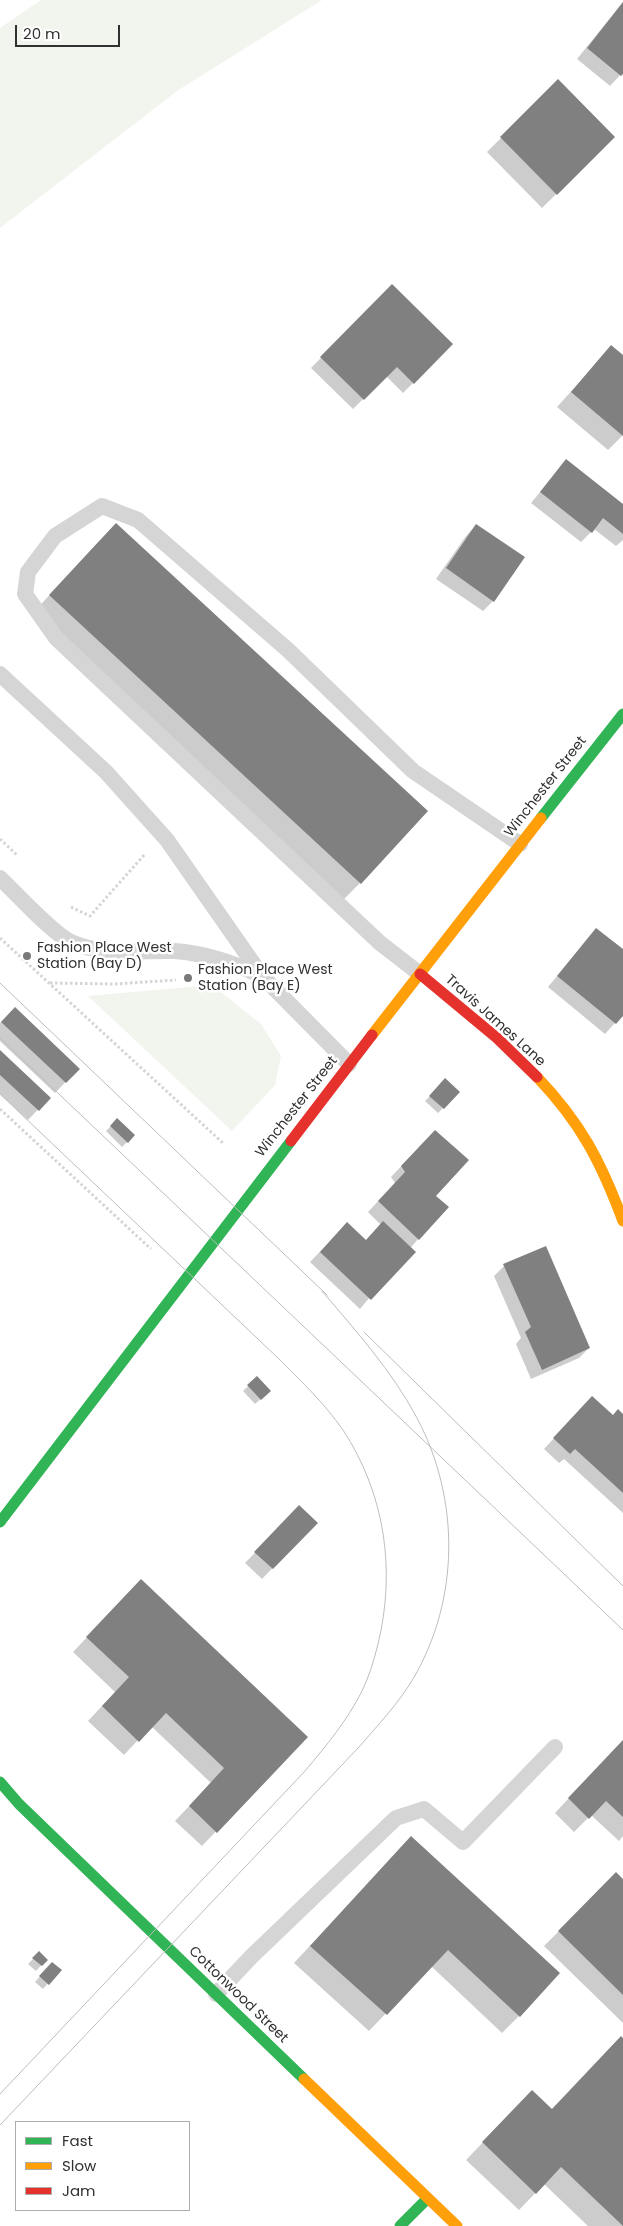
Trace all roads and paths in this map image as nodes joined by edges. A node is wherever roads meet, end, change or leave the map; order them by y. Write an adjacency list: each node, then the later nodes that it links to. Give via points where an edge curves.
1 (0, 674): 11 (lane, via 106,772 167,840)
2 (623, 714): 4 (main road, Winchester Street)
3 (0, 839): 6 (path)
4 (520, 844): 10 (main road, Winchester Street); 10 (lane, via 413,771 288,650 138,520 102,506 54,536 28,572 25,594 56,638 380,944)
5 (146, 853): 8 (path, via 90,916)
6 (22, 860)
7 (0, 878): 11 (lane, via 69,941 96,950 176,951 221,958)
8 (64, 901)
9 (0, 938): 13 (path)
10 (420, 974): 14 (main road, Winchester Street); 17 (main road, Travis James Lane, via 523,1062 566,1110 602,1167)
11 (262, 976): 14 (lane)
12 (180, 980): 13 (path, via 115,984)
13 (48, 982): 16 (path)
14 (349, 1064): 19 (main road, Winchester Street)
15 (0, 1109): 18 (path)
16 (224, 1144)
17 (623, 1221)
18 (152, 1249)
19 (0, 1522)
20 (555, 1747): 22 (lane, via 463,1842 424,1809 396,1818)
21 (0, 1782): 22 (main road, Cottonwood Street)
22 (216, 1994): 23 (main road, Cottonwood Street)
23 (427, 2199): 24 (main road); 25 (main road, Cottonwood Street)
24 (400, 2226)
25 (457, 2226)

